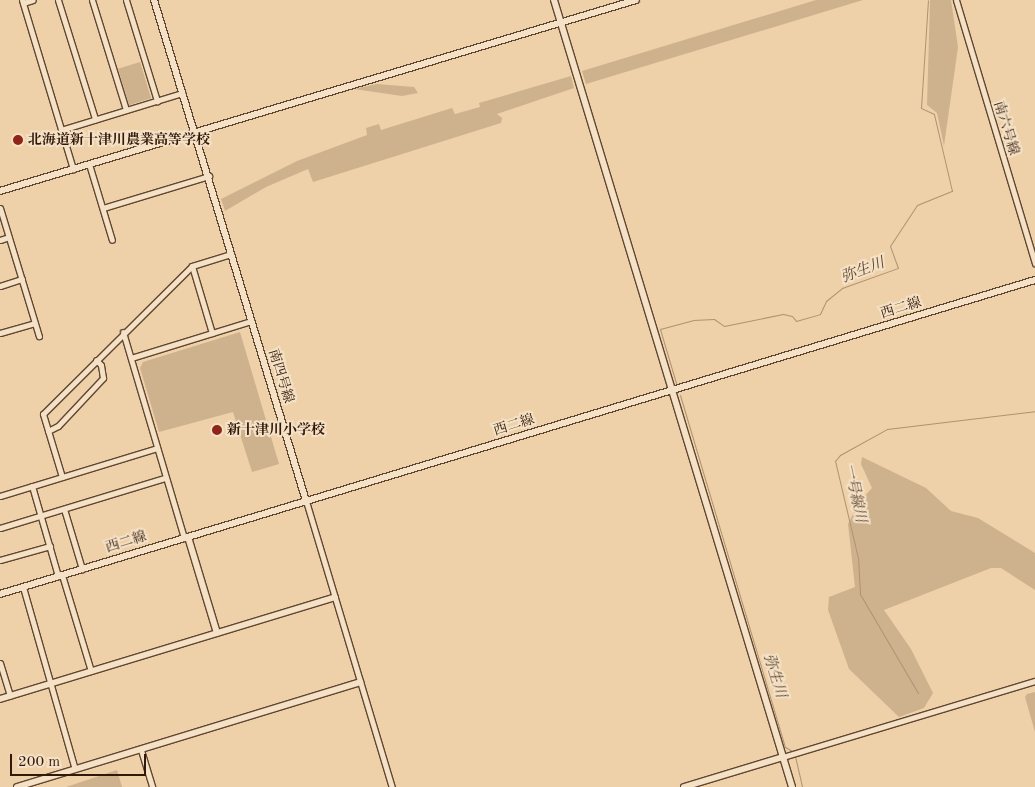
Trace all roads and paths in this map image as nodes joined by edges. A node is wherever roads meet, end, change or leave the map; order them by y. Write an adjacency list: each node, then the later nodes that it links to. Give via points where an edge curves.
1 (33, 0): 9 (street)
2 (58, 0): 14 (street)
3 (92, 0): 13 (street)
4 (126, 0): 12 (street)
5 (154, 0): 11 (street, 南四号線)
6 (554, 0): 10 (street)
7 (636, 0): 10 (street)
8 (956, 0): 27 (street, 南六号線)
9 (23, 1): 15 (street)
10 (561, 23): 16 (street); 40 (street)
11 (182, 93): 12 (street); 16 (street, 南四号線)
12 (157, 100): 13 (street)
13 (126, 110): 14 (street)
14 (94, 120): 15 (street)
15 (61, 130): 18 (street)
16 (195, 131): 17 (street); 19 (street, 南四号線)
17 (89, 164): 18 (street); 22 (street)
18 (72, 169): 20 (street)
19 (208, 176): 22 (street); 26 (street, 南四号線)
20 (0, 191)
21 (0, 208): 23 (street)
22 (103, 208): 25 (street)
23 (9, 238): 24 (street); 29 (street)
24 (0, 240)
25 (112, 240)
26 (231, 254): 28 (street); 32 (street, 南四号線)
27 (1035, 263)
28 (192, 266): 34 (street); 35 (street)
29 (22, 279): 31 (street); 33 (street)
30 (1035, 280): 40 (street, 西二線)
31 (0, 286)
32 (251, 321): 35 (street); 47 (street, 南四号線)
33 (35, 323): 36 (street); 37 (street)
34 (123, 332): 38 (street); 39 (street)
35 (212, 333): 38 (street)
36 (0, 334)
37 (39, 336)
38 (131, 358): 42 (street)
39 (96, 360): 41 (street, via 43,414); 41 (street, via 101,365 103,378 58,426)
40 (673, 390): 47 (street, 西二線); 68 (street)
41 (48, 431): 43 (street)
42 (157, 448): 43 (street); 44 (street)
43 (62, 477): 45 (street)
44 (166, 478): 48 (street); 51 (street)
45 (32, 486): 46 (street); 49 (street)
46 (0, 496)
47 (306, 501): 51 (street, 西二線); 58 (street, 南四号線)
48 (64, 509): 49 (street); 54 (street)
49 (41, 516): 50 (street); 52 (street)
50 (0, 528)
51 (186, 538): 54 (street, 西二線); 59 (street)
52 (50, 546): 53 (street); 55 (street)
53 (0, 560)
54 (82, 569): 55 (street, 西二線)
55 (60, 575): 56 (street, 西二線); 61 (street)
56 (23, 587): 57 (street, 西二線); 64 (street)
57 (0, 594)
58 (335, 597): 59 (street); 63 (street, 南四号線)
59 (217, 633): 61 (street)
60 (0, 663): 65 (street)
61 (91, 671): 64 (street)
62 (1035, 681): 68 (street)
63 (360, 682): 67 (street); 72 (street, 南四号線)
64 (52, 684): 65 (street); 69 (street)
65 (10, 696): 66 (street)
66 (0, 699)
67 (141, 750): 69 (street); 71 (street)
68 (783, 757): 73 (street); 74 (street)
69 (75, 769): 70 (street)
70 (17, 787)
71 (152, 787)
72 (392, 787)
73 (684, 787)
74 (792, 787)

